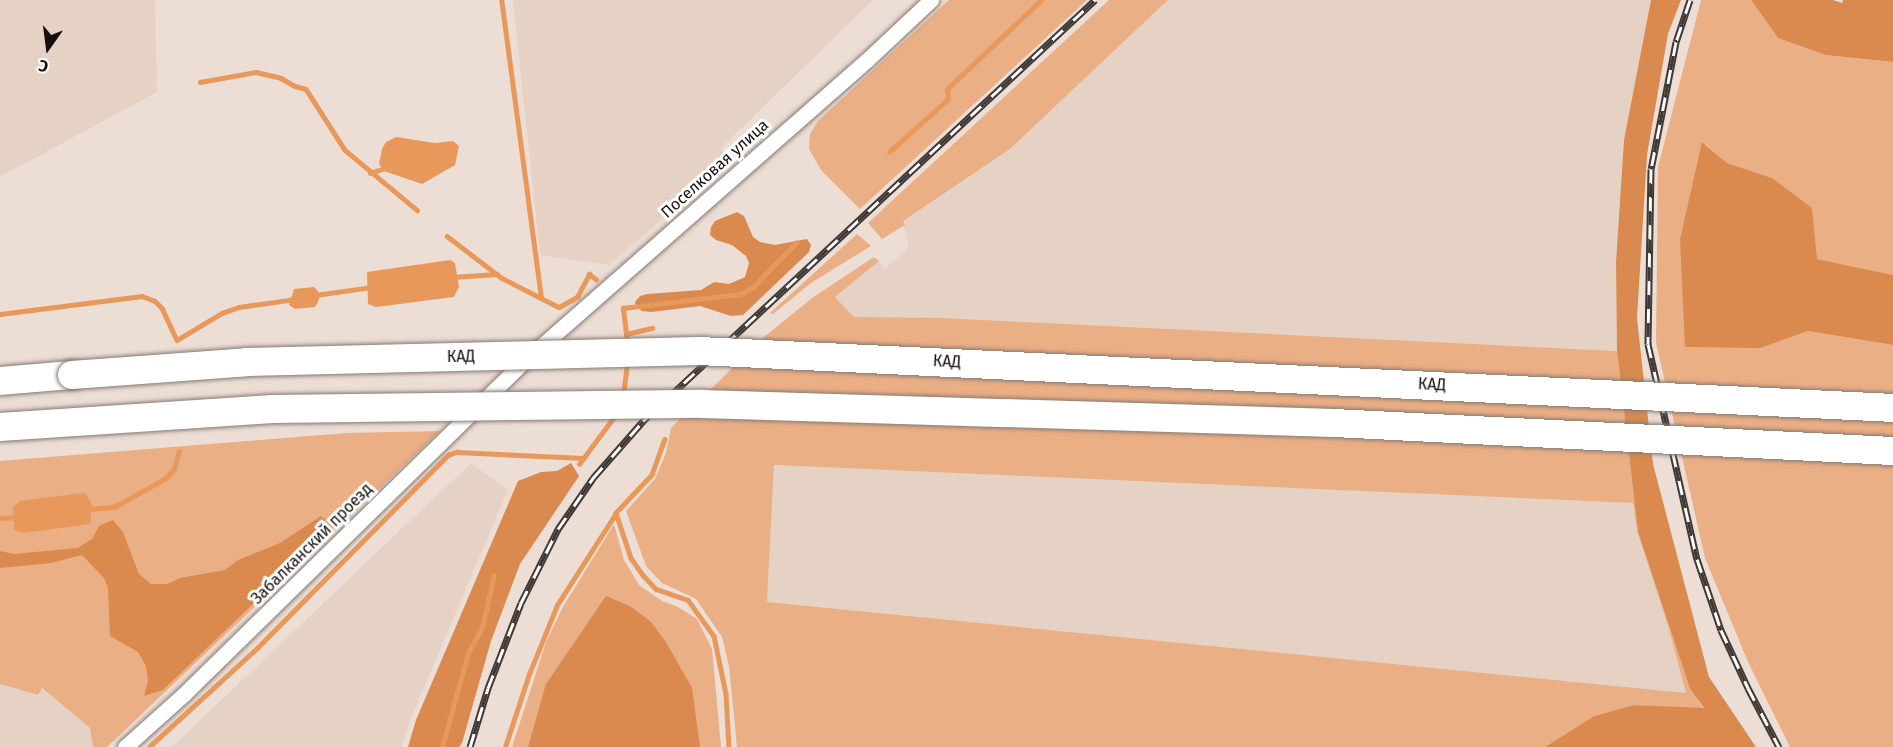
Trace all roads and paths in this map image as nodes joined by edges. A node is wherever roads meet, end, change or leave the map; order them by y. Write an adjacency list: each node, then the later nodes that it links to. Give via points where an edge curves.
1 (931, 0): 2 (street, Поселковая улица)
2 (522, 363): 7 (street, Забалканский проезд)
3 (0, 381): 4 (highway, КАД, bridge, via 247,362 699,351)
4 (1893, 408)
5 (0, 427): 6 (highway, bridge, via 272,409 702,404 1334,423)
6 (1893, 451)
7 (125, 747)

